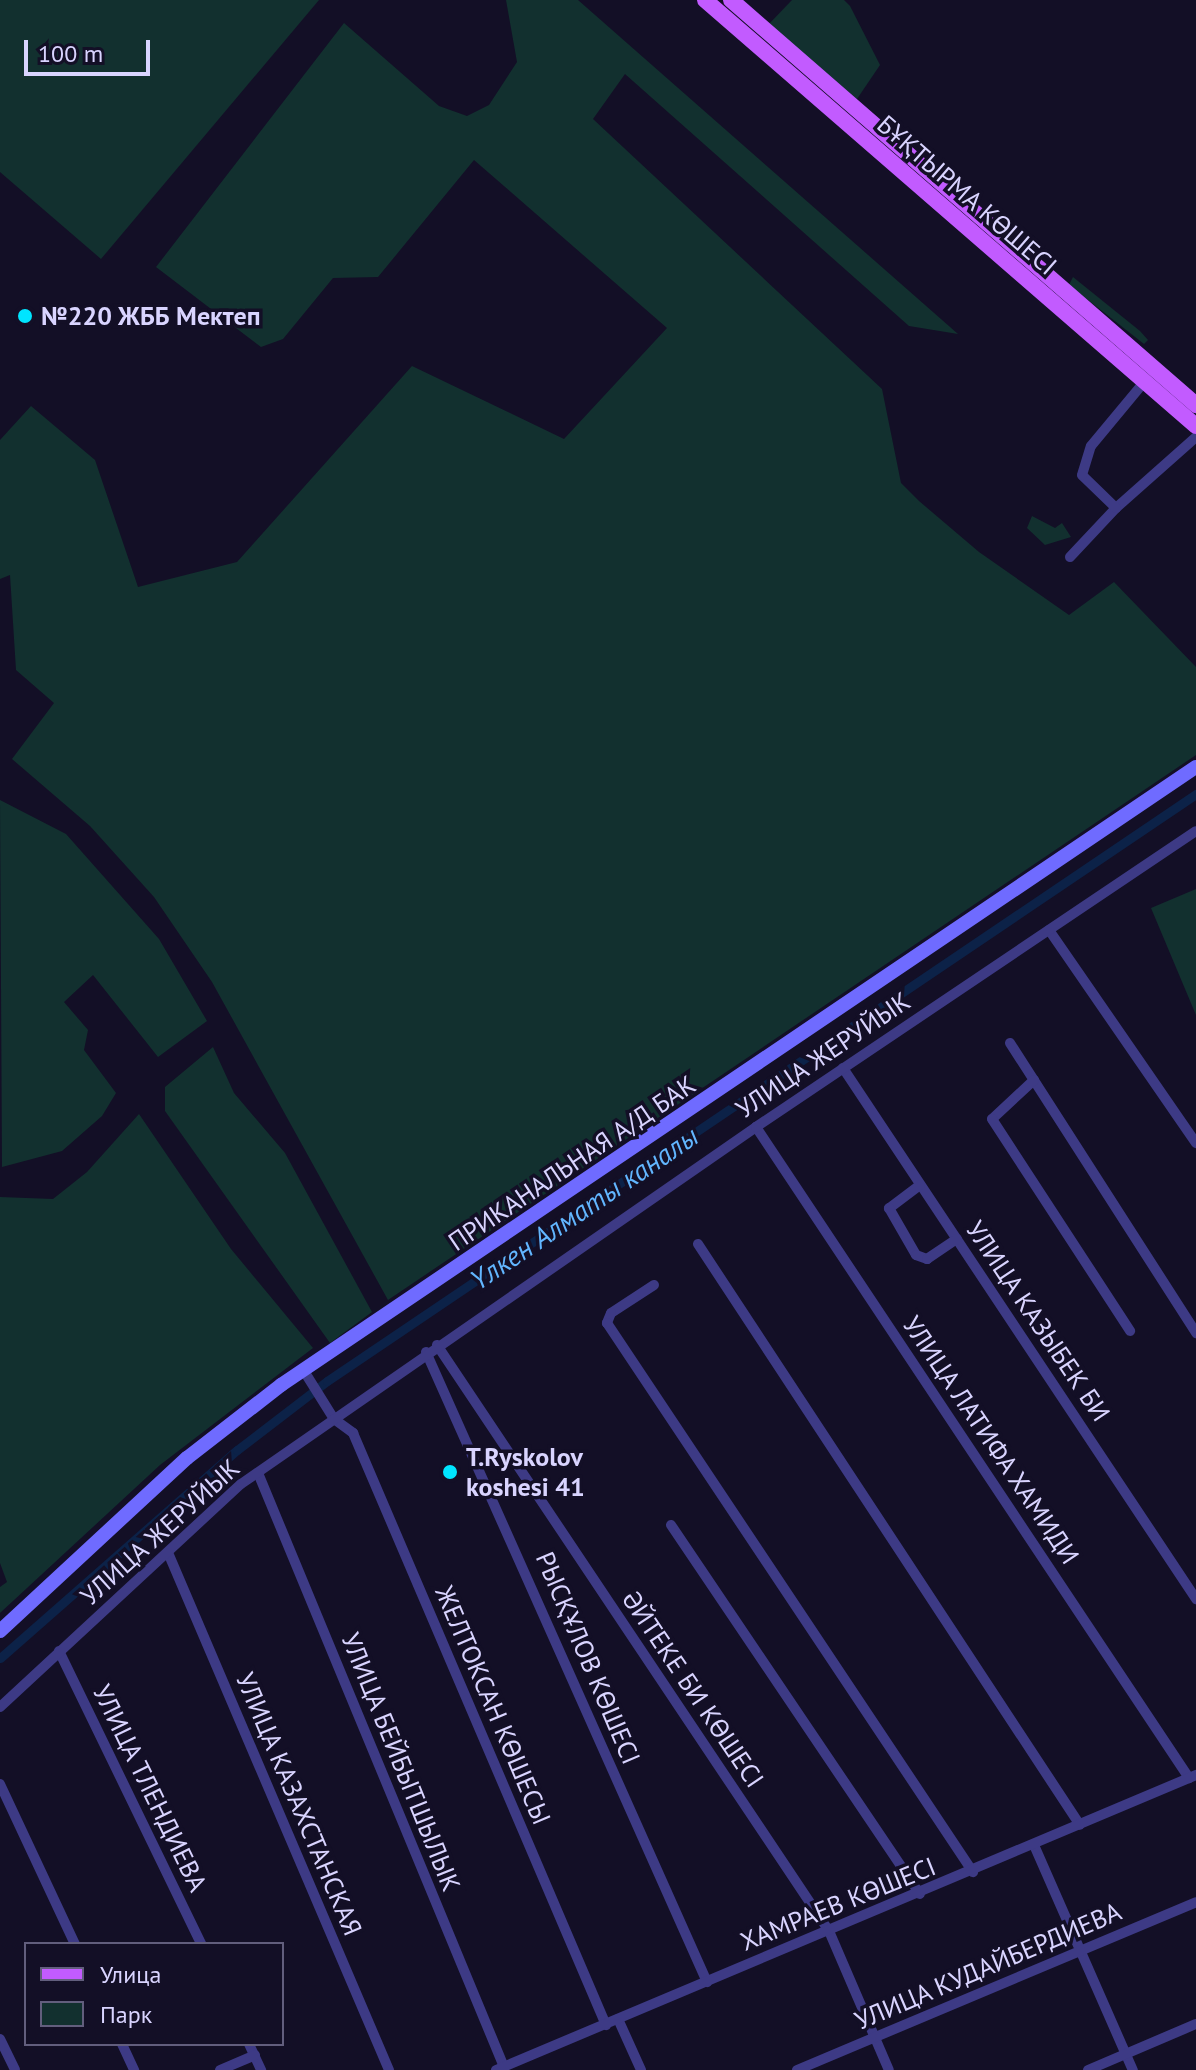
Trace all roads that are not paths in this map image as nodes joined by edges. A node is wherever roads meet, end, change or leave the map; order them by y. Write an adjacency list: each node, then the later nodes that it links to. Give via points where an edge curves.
1 (705, 0): 3 (main road, БҰҚТЫРМА КӨШЕСІ)
2 (731, 0): 3 (main road, БҰҚТЫРМА КӨШЕСІ)
3 (1090, 324): 4 (main road, БҰҚТЫРМА КӨШЕСІ); 5 (main road, БҰҚТЫРМА КӨШЕСІ)
4 (1145, 381): 6 (main road, БҰҚТЫРМА КӨШЕСІ); 8 (street, via 1105,424 1083,467 1083,479)
5 (1196, 405)
6 (1196, 426)
7 (1196, 437): 8 (street)
8 (1116, 508): 9 (street)
9 (1070, 557)
10 (1196, 767): 26 (street, ПРИКАНАЛЬНАЯ А/Д БАК)
11 (1196, 831): 12 (street, УЛИЦА ЖЕРУЙЫК)
12 (1049, 930): 14 (street, УЛИЦА ЖЕРУЙЫК); 17 (street)
13 (1010, 1043): 15 (street)
14 (843, 1068): 16 (street, УЛИЦА ЖЕРУЙЫК); 18 (street, УЛИЦА КАЗЫБЕК БИ)
15 (1034, 1080): 22 (street, via 992,1119); 23 (street)
16 (756, 1127): 24 (street, УЛИЦА ЖЕРУЙЫК); 35 (street, УЛИЦА ЛАТИФА ХАМИДИ)
17 (1196, 1143)
18 (920, 1185): 19 (street, УЛИЦА КАЗЫБЕК БИ); 19 (street, via 889,1208 916,1255 927,1259)
19 (957, 1239): 31 (street, УЛИЦА КАЗЫБЕК БИ)
20 (698, 1244): 37 (street)
21 (654, 1285): 39 (street, via 611,1313 607,1323)
22 (1130, 1331)
23 (1196, 1333)
24 (437, 1345): 25 (street, УЛИЦА ЖЕРУЙЫК); 42 (street, ӘЙТЕКЕ БИ КӨШЕСІ)
25 (426, 1352): 27 (street, УЛИЦА ЖЕРУЙЫК); 46 (street, РЫСҚҰЛОВ КӨШЕСІ)
26 (304, 1371): 27 (street, ЖЕЛТОКСАН КӨШЕСЫ); 32 (street, ПРИКАНАЛЬНАЯ А/Д БАК, via 187,1458)
27 (332, 1415): 28 (street, УЛИЦА ЖЕРУЙЫК); 49 (street, ЖЕЛТОКСАН КӨШЕСЫ, via 353,1433)
28 (258, 1473): 30 (street, УЛИЦА ЖЕРУЙЫК); 56 (street, УЛИЦА БЕЙБЫТШЫЛЫК)
29 (671, 1525): 40 (street)
30 (169, 1555): 33 (street, УЛИЦА ЖЕРУЙЫК); 61 (street, УЛИЦА КАЗАХСТАНСКАЯ)
31 (1196, 1599)
32 (0, 1631)
33 (59, 1651): 34 (street, УЛИЦА ЖЕРУЙЫК); 44 (street, УЛИЦА ТЛЕНДИЕВА)
34 (0, 1707)
35 (1193, 1777): 37 (street, ХАМРАЕВ КӨШЕСІ)
36 (0, 1784): 43 (street)
37 (1080, 1825): 38 (street, ХАМРАЕВ КӨШЕСІ)
38 (1034, 1845): 39 (street, ХАМРАЕВ КӨШЕСІ); 45 (street)
39 (973, 1872): 40 (street, ХАМРАЕВ КӨШЕСІ)
40 (920, 1894): 42 (street, ХАМРАЕВ КӨШЕСІ)
41 (1196, 1902): 45 (street, УЛИЦА КУДАЙБЕРДИЕВА)
42 (829, 1931): 46 (street, ХАМРАЕВ КӨШЕСІ); 50 (street, ӘЙТЕКЕ БИ КӨШЕСІ)
43 (74, 1942)
44 (200, 1942)
45 (1083, 1951): 50 (street, УЛИЦА КУДАЙБЕРДИЕВА); 54 (street)
46 (707, 1982): 47 (street, ХАМРАЕВ КӨШЕСІ)
47 (618, 2019): 49 (street, ХАМРАЕВ КӨШЕСІ); 62 (street)
48 (1196, 2024): 54 (street)
49 (606, 2025): 56 (street, ХАМРАЕВ КӨШЕСІ)
50 (876, 2036): 63 (street, УЛИЦА КУДАЙБЕРДИЕВА); 64 (street, ӘЙТЕКЕ БИ КӨШЕСІ)
51 (0, 2039): 57 (street)
52 (123, 2046): 58 (street)
53 (250, 2046): 55 (street)
54 (1126, 2054): 65 (street); 66 (street)
55 (255, 2055): 59 (street); 60 (street)
56 (500, 2068)
57 (15, 2070)
58 (134, 2070)
59 (220, 2070)
60 (261, 2070)
61 (389, 2070)
62 (641, 2070)
63 (797, 2070)
64 (889, 2070)
65 (1088, 2070)
66 (1133, 2070)

